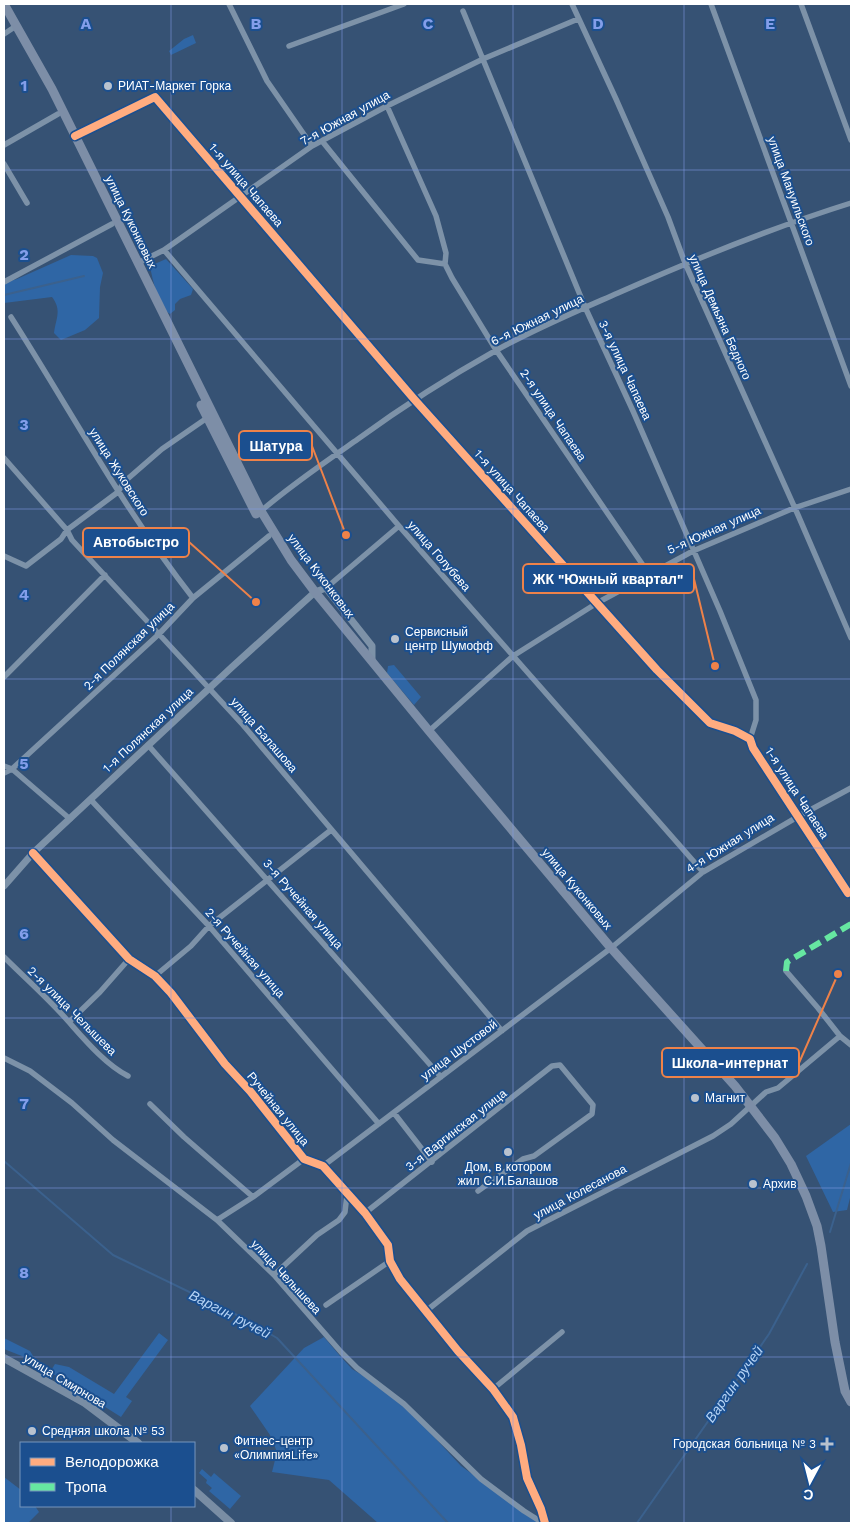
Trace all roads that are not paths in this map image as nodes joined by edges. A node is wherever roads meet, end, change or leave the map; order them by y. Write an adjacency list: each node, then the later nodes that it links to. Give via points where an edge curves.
1 (4, 4): 16 (main road, улица Куконковых)
2 (229, 4): 20 (street, via 267,81)
3 (404, 4): 12 (street)
4 (572, 4): 9 (street, улица Демьяна Бедного)
5 (711, 4): 25 (street, улица Мануильского)
6 (801, 4): 17 (street)
7 (463, 10): 13 (street, 3-я улица Чапаева)
8 (4, 12): 10 (main road, улица Куконковых)
9 (578, 19): 13 (street, 7-я Южная улица); 28 (street, улица Демьяна Бедного, via 652,180)
10 (14, 28): 11 (street); 15 (main road, улица Куконковых)
11 (4, 34)
12 (289, 46)
13 (483, 59): 14 (street, 7-я Южная улица); 32 (street, 3-я улица Чапаева)
14 (387, 106): 18 (street, 7-я Южная улица); 30 (street, 2-я улица Чапаева, via 436,216 446,253)
15 (58, 114): 19 (street); 26 (main road, улица Куконковых)
16 (75, 136): 22 (street, 1-я улица Чапаева, via 155,97); 29 (main road, улица Куконковых)
17 (851, 140)
18 (322, 141): 20 (street, 7-я Южная улица); 30 (street, via 418,260)
19 (4, 145)
20 (312, 146): 22 (street, 7-я Южная улица)
21 (4, 164): 23 (street)
22 (240, 196): 27 (street, 7-я Южная улица); 36 (street, 1-я улица Чапаева)
23 (27, 203)
24 (851, 203): 25 (street, 6-я Южная улица)
25 (792, 222): 28 (street, 6-я Южная улица); 35 (street, улица Мануильского)
26 (112, 224): 31 (street); 37 (main road, улица Куконковых)
27 (164, 250): 29 (street, 7-я Южная улица); 38 (street, улица Голубева)
28 (685, 263): 32 (street, 6-я Южная улица); 42 (street, улица Демьяна Бедного)
29 (138, 264): 43 (main road, улица Куконковых)
30 (445, 264): 34 (street, 2-я улица Чапаева)
31 (4, 282)
32 (585, 307): 34 (street, 6-я Южная улица); 47 (street, 3-я улица Чапаева)
33 (11, 317): 41 (street, улица Жуковского)
34 (496, 350): 36 (street, 6-я Южная улица); 49 (street, 2-я улица Чапаева)
35 (851, 386)
36 (414, 399): 38 (street, 6-я Южная улица); 54 (street, 1-я улица Чапаева)
37 (207, 418): 41 (street, via 162,449 124,482); 46 (main road, улица Куконковых)
38 (337, 453): 43 (street, 6-я Южная улица); 44 (street, улица Голубева)
39 (4, 458): 45 (street, улица Балашова)
40 (851, 489): 42 (street, 5-я Южная улица)
41 (118, 492): 45 (street); 53 (street, улица Жуковского)
42 (794, 508): 47 (street, 5-я Южная улица); 56 (street, улица Демьяна Бедного)
43 (261, 511): 52 (main road, улица Куконковых)
44 (399, 526): 51 (street); 57 (street, улица Голубева)
45 (67, 530): 48 (street, via 61,539 26,566); 50 (street, улица Балашова, via 72,540)
46 (269, 536): 52 (main road, улица Куконковых); 53 (street, 2-я Полянская улица)
47 (693, 551): 49 (street, 5-я Южная улица); 62 (street, 3-я улица Чапаева, via 756,700 756,720)
48 (4, 556)
49 (649, 574): 54 (street, 5-я Южная улица)
50 (105, 575): 55 (street, улица Балашова); 59 (street)
51 (326, 588): 52 (street); 58 (street, via 372,646)
52 (313, 593): 58 (main road, улица Куконковых); 60 (street, 1-я Полянская улица); 61 (main road, улица Куконковых)
53 (193, 598): 55 (street, 2-я Полянская улица)
54 (597, 603): 57 (street, 5-я Южная улица); 62 (street, 1-я улица Чапаева, via 710,723)
55 (159, 634): 60 (street, улица Балашова); 65 (street, 2-я Полянская улица)
56 (851, 638)
57 (513, 656): 61 (street, 5-я Южная улица); 73 (street, улица Голубева)
58 (372, 662): 61 (main road, улица Куконковых)
59 (4, 677)
60 (209, 688): 63 (street, 1-я Полянская улица); 71 (street, улица Балашова)
61 (427, 732): 78 (main road, улица Куконковых)
62 (750, 739): 69 (street, 1-я улица Чапаева)
63 (148, 745): 68 (street, 1-я Полянская улица); 74 (street, 3-я Ручейная улица)
64 (4, 766): 65 (street)
65 (12, 769): 66 (street, 2-я Полянская улица); 70 (street)
66 (4, 773)
67 (851, 788): 69 (street, 4-я Южная улица)
68 (90, 800): 70 (street, 1-я Полянская улица); 77 (street, 2-я Ручейная улица)
69 (799, 816): 73 (street, 4-я Южная улица); 76 (street, 1-я улица Чапаева)
70 (70, 819): 72 (street, 1-я Полянская улица)
71 (331, 830): 74 (street); 84 (street, улица Балашова)
72 (34, 854): 75 (street, 1-я Полянская улица); 80 (street, Ручейная улица)
73 (703, 872): 78 (street, 4-я Южная улица)
74 (267, 879): 77 (street); 89 (street, 3-я Ручейная улица)
75 (4, 886)
76 (848, 893)
77 (209, 926): 82 (street); 93 (street, 2-я Ручейная улица)
78 (609, 949): 84 (street, улица Шустовой); 91 (main road, улица Куконковых)
79 (4, 958): 83 (street, 2-я улица Челышева)
80 (129, 959): 82 (street, Ручейная улица); 83 (street)
81 (786, 971): 85 (street)
82 (155, 976): 94 (street, Ручейная улица)
83 (69, 1022): 88 (street, 2-я улица Челышева, via 118,1071)
84 (502, 1030): 89 (street, улица Шустовой)
85 (840, 1036): 86 (street); 91 (street, улица Колесанова, via 778,1088 766,1092)
86 (851, 1045)
87 (4, 1058): 101 (street, улица Челышева, via 30,1071 65,1097 113,1140)
88 (128, 1076)
89 (440, 1077): 92 (street, улица Шустовой)
90 (150, 1104): 99 (street)
91 (751, 1105): 105 (street, улица Колесанова, via 732,1124 713,1136 527,1231); 109 (main road, улица Куконковых, via 791,1164 817,1226 845,1391)
92 (394, 1113): 93 (street, улица Шустовой); 95 (street)
93 (379, 1124): 96 (street, улица Шустовой)
94 (304, 1160): 96 (street, Ручейная улица); 99 (street)
95 (432, 1162): 97 (street, 3-я Варгинская улица, via 552,1066 560,1065 593,1105 592,1114); 100 (street, 3-я Варгинская улица)
96 (323, 1166): 98 (street)
97 (478, 1191)
98 (348, 1194): 100 (street); 103 (street, via 345,1212 338,1220)
99 (253, 1197): 101 (street)
100 (365, 1213): 102 (street, via 388,1245)
101 (217, 1220): 103 (street, улица Челышева)
102 (390, 1261): 104 (street); 105 (street)
103 (274, 1275): 113 (street, улица Челышева, via 357,1368 404,1404 481,1479)
104 (326, 1305)
105 (426, 1311): 108 (street)
106 (562, 1332): 108 (street)
107 (4, 1358): 110 (main road, улица Смирнова, via 85,1403)
108 (493, 1389): 113 (street, via 513,1416 527,1478)
109 (851, 1402)
110 (137, 1442)
111 (195, 1491): 112 (main road)
112 (231, 1523)
113 (544, 1523)

